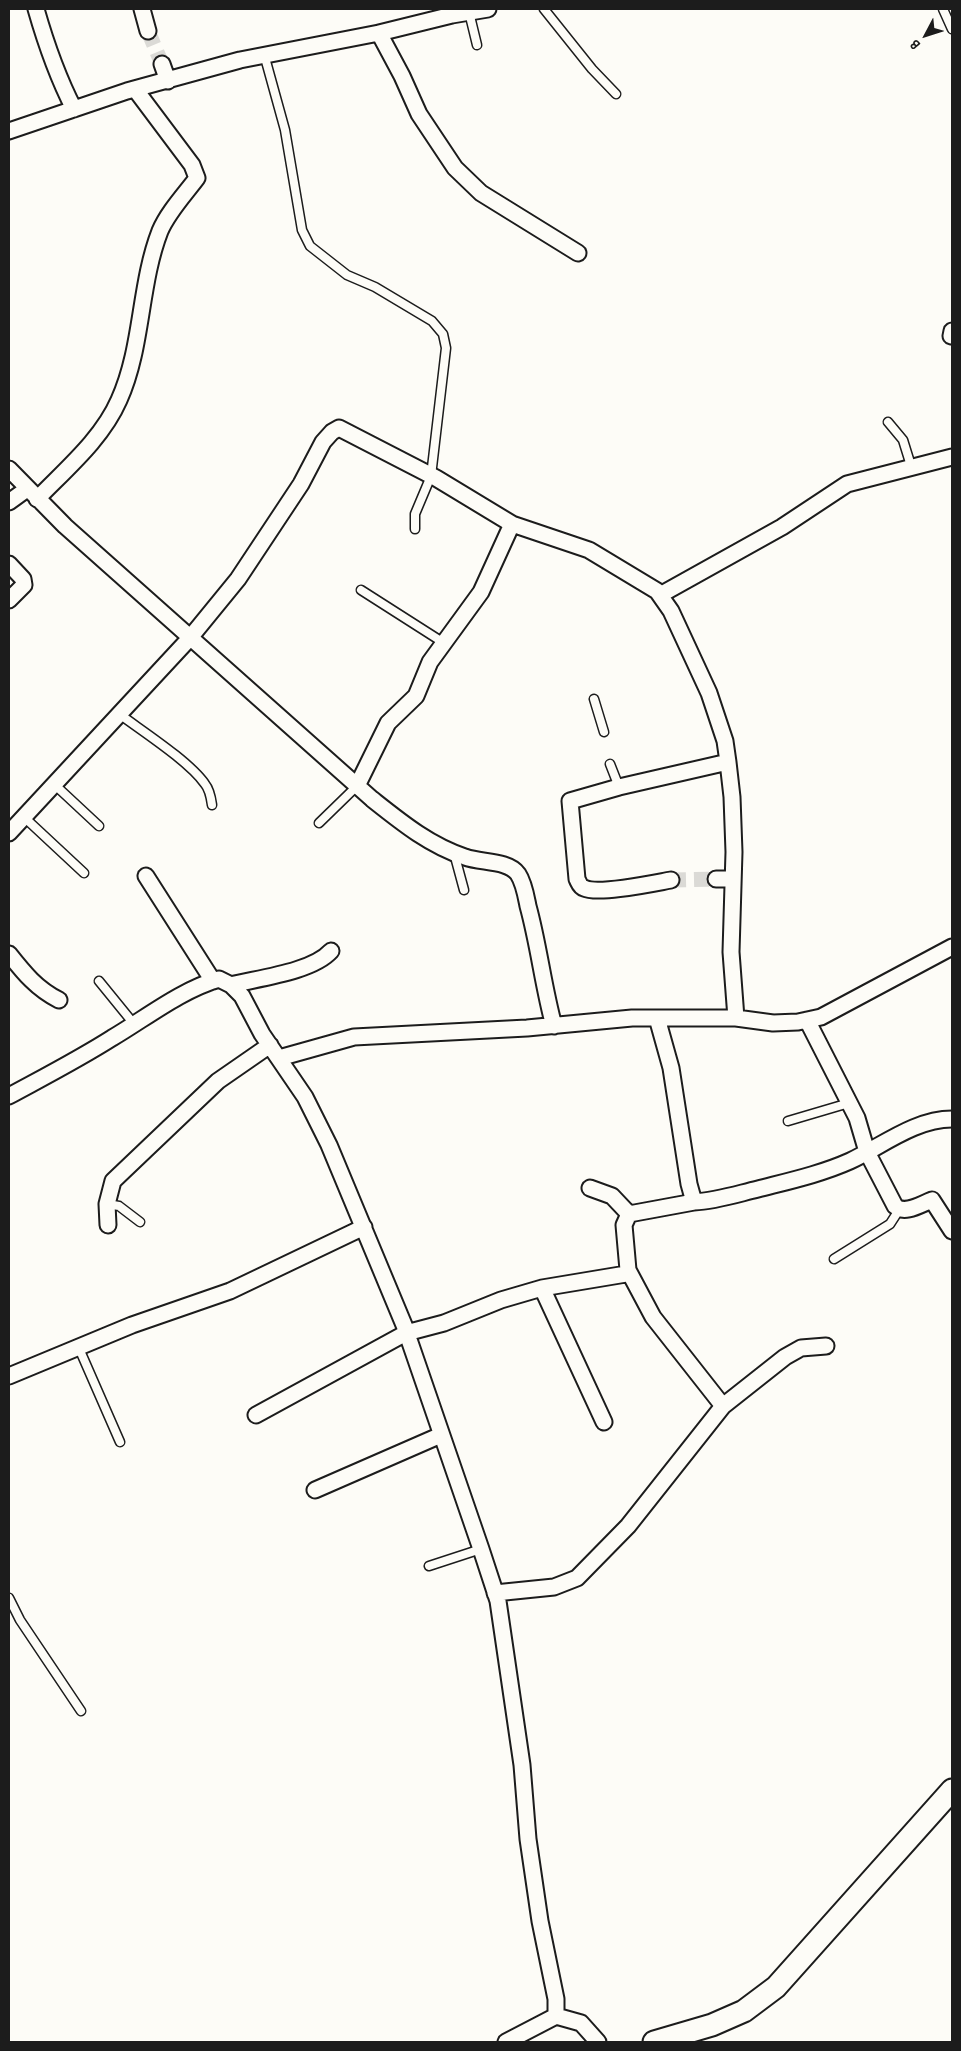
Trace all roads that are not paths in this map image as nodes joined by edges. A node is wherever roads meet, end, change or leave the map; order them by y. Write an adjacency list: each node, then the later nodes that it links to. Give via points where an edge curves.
1 (36, 9): 16 (street, via 46,45)
2 (142, 9): 8 (street)
3 (488, 9): 6 (street)
4 (544, 9): 15 (lane)
5 (943, 9): 7 (lane)
6 (469, 12): 9 (street); 10 (lane)
7 (952, 29)
8 (148, 31)
9 (378, 33): 11 (street); 18 (street, via 419,114 455,168 481,192)
10 (477, 45)
11 (264, 54): 13 (street); 23 (lane, via 285,130 302,230 310,246 347,275 375,287 432,321 443,334 446,348)
12 (162, 64): 13 (street)
13 (168, 81): 14 (street)
14 (135, 88): 16 (street); 24 (street, via 192,165 197,178 161,229 142,304 129,375 119,401 90,444)
15 (616, 94)
16 (74, 109): 17 (street)
17 (9, 131)
18 (578, 253)
19 (888, 422): 22 (lane, via 903,440)
20 (952, 457): 22 (street)
21 (9, 469): 24 (street)
22 (912, 469): 30 (street, via 848,484 782,528)
23 (431, 476): 26 (street); 27 (lane, via 415,514); 32 (street, via 338,428 332,432 238,579)
24 (32, 494): 25 (street); 32 (street)
25 (9, 502)
26 (512, 524): 30 (street, via 589,550 639,578); 33 (street, via 480,592)
27 (415, 529)
28 (9, 564): 31 (street, via 23,579 24,585)
29 (361, 590): 33 (lane)
30 (660, 595): 37 (street, via 671,610 710,692)
31 (9, 600)
32 (189, 639): 35 (street); 40 (street)
33 (444, 643): 40 (street, via 430,662 416,696 388,723)
34 (594, 699): 36 (lane)
35 (118, 713): 39 (street); 42 (lane, via 205,783)
36 (604, 732)
37 (728, 762): 41 (street); 51 (street, via 732,797)
38 (610, 764): 41 (lane)
39 (55, 785): 43 (street); 45 (lane)
40 (357, 786): 44 (lane); 47 (street, via 418,835)
41 (619, 787): 52 (street, via 570,801 577,879 581,887 586,890 607,889)
42 (212, 805)
43 (25, 818): 46 (street); 48 (lane)
44 (319, 823)
45 (99, 826)
46 (9, 833)
47 (454, 853): 53 (lane); 65 (street, via 490,864 506,864 517,873 534,928)
48 (84, 873)
49 (146, 876): 58 (street)
50 (716, 879): 51 (street)
51 (733, 879): 62 (street, via 731,952)
52 (671, 880)
53 (464, 890)
54 (952, 947): 63 (street, via 821,1017)
55 (331, 951): 59 (street, via 324,958 302,967)
56 (9, 954): 60 (street, via 32,982)
57 (99, 981): 64 (lane)
58 (213, 981): 59 (street, via 219,979); 64 (street)
59 (231, 985): 66 (street, via 242,996)
60 (59, 1000)
61 (657, 1018): 62 (street); 65 (street); 74 (street, via 671,1068)
62 (736, 1018): 63 (street, via 773,1023)
63 (807, 1020): 69 (street)
64 (134, 1024): 68 (street)
65 (554, 1026): 67 (street, via 354,1037)
66 (270, 1045): 67 (street); 75 (street, via 218,1081 119,1174 113,1181)
67 (279, 1058): 80 (street, via 305,1098)
68 (9, 1096)
69 (849, 1103): 71 (lane); 72 (street)
70 (952, 1119): 72 (street, via 909,1130)
71 (788, 1121)
72 (867, 1152): 74 (street, via 813,1174 714,1200); 76 (street)
73 (590, 1188): 77 (street, via 612,1196)
74 (694, 1202): 77 (street)
75 (107, 1204): 78 (lane, via 119,1206); 79 (street)
76 (899, 1210): 81 (street, via 932,1200); 82 (lane, via 890,1224)
77 (628, 1214): 83 (street, via 624,1225)
78 (140, 1222)
79 (108, 1225)
80 (364, 1227): 85 (street); 86 (street, via 230,1292)
81 (952, 1231)
82 (834, 1258)
83 (628, 1270): 84 (street, via 621,1276); 89 (street, via 653,1317)
84 (542, 1288): 85 (street); 91 (street)
85 (406, 1333): 90 (street); 92 (street)
86 (78, 1346): 88 (street); 93 (lane)
87 (826, 1346): 89 (street, via 801,1348 785,1357)
88 (9, 1376)
89 (723, 1406): 97 (street, via 628,1526 577,1578 554,1587)
90 (256, 1415)
91 (604, 1422)
92 (441, 1435): 94 (street); 95 (street)
93 (120, 1442)
94 (315, 1490)
95 (481, 1549): 96 (lane); 97 (street)
96 (429, 1566)
97 (495, 1593): 101 (street)
98 (9, 1598): 99 (lane, via 20,1620)
99 (81, 1711)
100 (952, 1790): 102 (street, via 776,1987 744,2010)
101 (556, 2016): 103 (street); 104 (street, via 581,2023)
102 (668, 2041)
103 (506, 2042)
104 (598, 2042)

